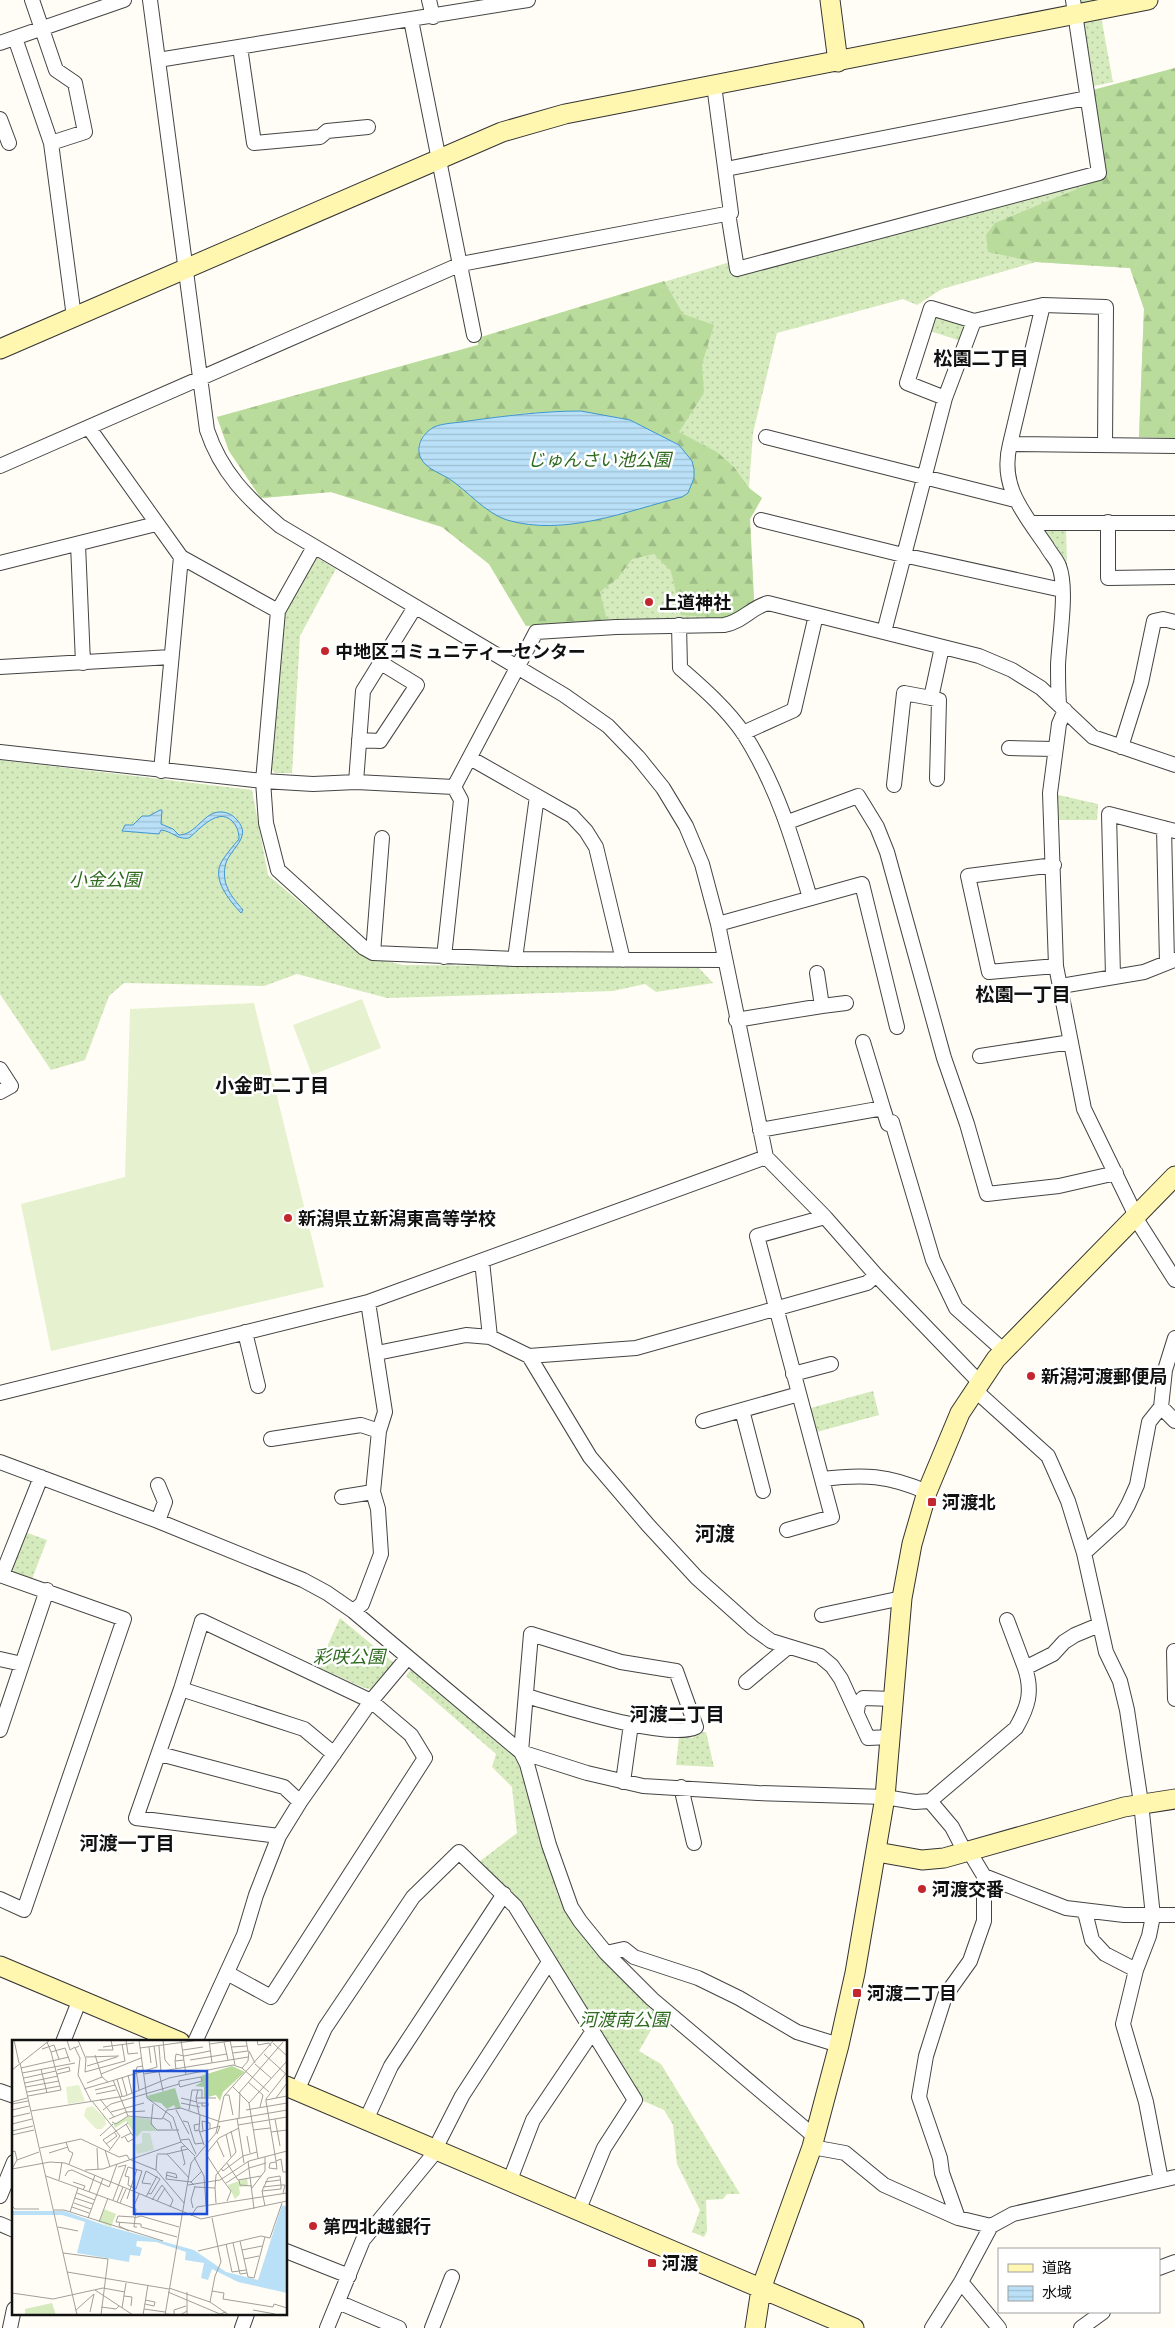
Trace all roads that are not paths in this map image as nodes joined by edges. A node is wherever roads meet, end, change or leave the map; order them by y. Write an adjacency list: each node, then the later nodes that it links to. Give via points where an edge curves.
1 (32, 0): 11 (street)
2 (124, 0): 11 (street)
3 (150, 0): 15 (street)
4 (429, 0): 9 (street)
5 (528, 0): 9 (street)
6 (830, 0): 16 (street)
7 (1148, 0): 8 (street)
8 (1074, 7): 16 (street); 18 (street)
9 (433, 16): 10 (street)
10 (411, 20): 14 (street); 23 (street)
11 (42, 29): 12 (street); 22 (street, via 56,70 76,83 85,132)
12 (15, 38): 13 (street); 22 (street)
13 (0, 43)
14 (240, 47): 15 (street); 20 (street, via 254,143 320,137 327,132)
15 (158, 60): 27 (street)
16 (838, 62): 17 (street)
17 (714, 84): 23 (street, via 564,114 502,132); 24 (street)
18 (1087, 98): 24 (street); 25 (street, via 1099,173 737,269)
19 (0, 118): 21 (street)
20 (368, 127)
21 (9, 143)
22 (51, 143): 29 (street)
23 (440, 160): 26 (street); 27 (street)
24 (726, 169): 25 (street, via 732,213)
25 (728, 214): 26 (street)
26 (461, 264): 31 (street); 33 (street)
27 (186, 268): 29 (street); 33 (street)
28 (1043, 305): 30 (street); 37 (street); 38 (street, via 1106,307)
29 (74, 316): 32 (street)
30 (974, 322): 34 (street); 34 (street, via 931,308 907,383)
31 (474, 335)
32 (0, 349)
33 (199, 377): 35 (street); 49 (street, via 207,430 212,446 229,474 255,505 280,526)
34 (945, 398): 41 (street)
35 (89, 428): 40 (street); 47 (street)
36 (766, 437): 41 (street)
37 (1010, 444): 38 (street); 42 (street, via 1006,459 1009,485)
38 (1105, 445): 39 (street)
39 (1175, 446)
40 (0, 466)
41 (923, 476): 42 (street); 50 (street)
42 (1016, 500): 45 (street)
43 (761, 520): 50 (street)
44 (1108, 522): 45 (street); 46 (street); 53 (street, via 1108,578)
45 (1030, 523): 54 (street, via 1059,566)
46 (1175, 523)
47 (156, 524): 48 (street); 51 (street)
48 (78, 544): 52 (street); 63 (street)
49 (314, 547): 55 (street); 56 (street)
50 (903, 555): 54 (street); 60 (street)
51 (181, 557): 56 (street); 62 (street)
52 (0, 563)
53 (1175, 577)
54 (1062, 590): 68 (street)
55 (415, 607): 64 (street); 66 (street)
56 (278, 611): 79 (street)
57 (816, 615): 59 (street, via 768,603 732,624); 60 (street); 69 (street, via 794,710)
58 (1175, 622): 72 (street, via 1154,621 1141,683)
59 (679, 625): 66 (street, via 536,632); 69 (street, via 680,668 706,691)
60 (884, 632): 61 (street)
61 (942, 647): 67 (street); 68 (street, via 979,656 1012,670)
62 (171, 657): 63 (street); 77 (street)
63 (83, 663): 65 (street)
64 (381, 663): 70 (street, via 363,691); 70 (street, via 417,685 380,741)
65 (0, 667)
66 (517, 667): 75 (street); 89 (street, via 608,726 663,788 686,826 702,864)
67 (931, 698): 78 (street, via 938,700); 81 (street, via 904,693)
68 (1062, 706): 72 (street, via 1093,737); 73 (street)
69 (743, 733): 84 (street)
70 (359, 740): 80 (street)
71 (1009, 748): 73 (street)
72 (1120, 748): 76 (street)
73 (1055, 749): 87 (street, via 1050,794)
74 (0, 752): 77 (street)
75 (470, 758): 82 (street); 83 (street)
76 (1175, 765)
77 (161, 771): 79 (street)
78 (937, 779)
79 (263, 781): 80 (street); 90 (street, via 266,823 278,870)
80 (356, 782): 82 (street)
81 (894, 785)
82 (454, 787): 91 (street, via 461,800)
83 (537, 796): 92 (street); 93 (street, via 572,816 596,847)
84 (788, 822): 88 (street); 112 (street, via 858,796 877,827 987,1194 1059,1186)
85 (1169, 829): 95 (street); 98 (street, via 1109,814)
86 (382, 838): 90 (street)
87 (1054, 865): 96 (street); 96 (street, via 968,876 989,972)
88 (810, 898): 89 (street); 103 (street, via 862,884)
89 (718, 924): 94 (street)
90 (373, 953): 91 (street)
91 (444, 956): 92 (street)
92 (515, 959): 93 (street)
93 (624, 960): 94 (street)
94 (724, 960): 102 (street)
95 (1171, 961): 98 (street, via 1144,972)
96 (1056, 966): 99 (street)
97 (817, 973): 101 (street)
98 (1113, 976): 99 (street)
99 (1061, 986): 105 (street)
100 (846, 1002): 101 (street)
101 (822, 1006): 102 (street)
102 (736, 1020): 110 (street)
103 (897, 1027)
104 (863, 1042): 109 (street)
105 (1071, 1042): 106 (street); 112 (street, via 1084,1108)
106 (980, 1056)
107 (0, 1069): 108 (street, via 11,1086)
108 (0, 1092)
109 (883, 1108): 110 (street); 124 (street, via 888,1124 892,1122 933,1260 956,1308)
110 (760, 1130): 111 (street)
111 (766, 1157): 114 (street); 116 (street)
112 (1116, 1172): 115 (street)
113 (1175, 1176): 115 (street)
114 (825, 1217): 117 (street); 120 (street, via 757,1236)
115 (1136, 1217): 118 (street); 124 (street)
116 (482, 1261): 119 (street); 122 (street)
117 (876, 1275): 120 (street, via 867,1283); 130 (street)
118 (1175, 1280)
119 (368, 1302): 121 (street); 125 (street)
120 (775, 1310): 126 (street, via 636,1348); 128 (street)
121 (245, 1332): 129 (street); 131 (street)
122 (490, 1337): 125 (street, via 466,1335); 126 (street)
123 (1175, 1338): 133 (street, via 1165,1370)
124 (1003, 1350): 130 (street)
125 (378, 1353): 137 (street, via 385,1412)
126 (529, 1356): 157 (street, via 586,1450 648,1525 697,1578 753,1628)
127 (831, 1364): 128 (street)
128 (793, 1374): 132 (street)
129 (258, 1386)
130 (978, 1387): 145 (street, via 960,1414); 149 (street, via 1048,1456 1068,1501)
131 (0, 1393)
132 (799, 1394): 134 (street); 141 (street)
133 (1161, 1407): 136 (street); 149 (street, via 1149,1422 1137,1485 1128,1505 1119,1521)
134 (742, 1410): 135 (street); 143 (street)
135 (703, 1421)
136 (1175, 1421)
137 (379, 1431): 138 (street, via 361,1425); 144 (street)
138 (271, 1439)
139 (0, 1462): 140 (street)
140 (42, 1477): 147 (street); 150 (street)
141 (822, 1479): 145 (street, via 872,1476 902,1481); 148 (street, via 832,1517)
142 (158, 1485): 147 (street, via 165,1502)
143 (763, 1491)
144 (373, 1492): 146 (street); 153 (street, via 378,1509 381,1554 362,1604)
145 (927, 1492): 152 (street, via 912,1544)
146 (342, 1498)
147 (158, 1521): 153 (street, via 303,1580)
148 (788, 1530)
149 (1084, 1553): 156 (street)
150 (1, 1575): 151 (street)
151 (47, 1590): 161 (street); 189 (street, via 124,1619 24,1910)
152 (902, 1598): 154 (street); 166 (street)
153 (353, 1611): 159 (street)
154 (822, 1615)
155 (1007, 1620): 162 (street)
156 (1099, 1626): 162 (street, via 1074,1635 1053,1654); 182 (street, via 1106,1652 1120,1681 1127,1710)
157 (788, 1647): 163 (street); 169 (street, via 820,1656 832,1666 842,1679)
158 (1174, 1651): 167 (street)
159 (408, 1657): 168 (street); 173 (street)
160 (0, 1658): 161 (street)
161 (22, 1664): 171 (street)
162 (1025, 1668): 180 (street, via 1030,1684 1029,1697 1016,1728)
163 (746, 1682)
164 (181, 1689): 168 (street, via 202,1621); 174 (street); 175 (street, via 304,1730)
165 (526, 1696): 170 (street); 170 (street, via 531,1634 621,1662 676,1671 696,1727 680,1732); 173 (street)
166 (894, 1699): 169 (street, via 863,1698); 172 (street)
167 (1175, 1699)
168 (371, 1701): 175 (street); 197 (street, via 411,1735 425,1758 271,1997)
169 (856, 1712): 172 (street, via 868,1738)
170 (632, 1724): 176 (street)
171 (0, 1730)
172 (891, 1737): 178 (street)
173 (520, 1752): 176 (street); 193 (street, via 527,1764 549,1845 571,1907)
174 (160, 1754): 181 (street, via 284,1787); 183 (street, via 136,1818)
175 (334, 1754): 181 (street)
176 (623, 1782): 177 (street)
177 (681, 1787): 178 (street); 184 (street)
178 (885, 1797): 180 (street); 185 (street)
179 (1175, 1799): 182 (street)
180 (930, 1801): 186 (street, via 952,1827)
181 (300, 1802): 183 (street)
182 (1141, 1803): 186 (street); 192 (street)
183 (279, 1836): 197 (street)
184 (694, 1843)
185 (876, 1852): 186 (street, via 922,1860); 203 (street)
186 (967, 1852): 187 (street)
187 (984, 1876): 190 (street); 215 (street, via 984,1921 970,1961 945,1996 926,2056 919,2097)
188 (504, 1894): 194 (street, via 515,1906); 204 (street, via 460,1852 413,1897 325,2028); 207 (street, via 391,2066)
189 (0, 1899)
190 (1084, 1912): 192 (street); 196 (street, via 1092,1940 1105,1954)
191 (1175, 1915): 192 (street)
192 (1153, 1916): 196 (street)
193 (606, 1953): 203 (street, via 624,1949 634,1957 698,1978 797,2032); 208 (street, via 652,1999)
194 (549, 1962): 199 (street); 209 (street, via 462,2096)
195 (0, 1966): 198 (street)
196 (1136, 1970): 212 (street, via 1123,2024)
197 (227, 1973): 202 (street)
198 (80, 1999): 200 (street); 201 (street)
199 (592, 2031): 211 (street, via 533,2120); 214 (street, via 635,2100 604,2148)
200 (64, 2040)
201 (175, 2040)
202 (196, 2040)
203 (839, 2045): 208 (street)
204 (292, 2088): 207 (street)
205 (0, 2091): 206 (street)
206 (12, 2095)
207 (366, 2120): 209 (street)
208 (814, 2142): 215 (street, via 845,2153 884,2185); 225 (street)
209 (436, 2150): 211 (street); 222 (street, via 363,2240)
210 (12, 2167): 213 (street)
211 (510, 2180): 214 (street)
212 (1171, 2180): 217 (street, via 1012,2214)
213 (0, 2196)
214 (579, 2209): 225 (street)
215 (958, 2218): 217 (street)
216 (0, 2224): 218 (street)
217 (991, 2226): 224 (street)
218 (12, 2229)
219 (288, 2252): 222 (street)
220 (1175, 2262): 221 (street)
221 (1160, 2268)
222 (349, 2276): 226 (street)
223 (452, 2277): 232 (street)
224 (961, 2282): 235 (street); 236 (street)
225 (761, 2289): 233 (street); 234 (street)
226 (338, 2302): 230 (street); 231 (street)
227 (1103, 2313): 237 (street)
228 (246, 2316): 229 (street)
229 (242, 2328)
230 (327, 2328)
231 (399, 2328)
232 (432, 2328)
233 (755, 2328)
234 (854, 2328)
235 (932, 2328)
236 (1000, 2328)
237 (1081, 2328)

